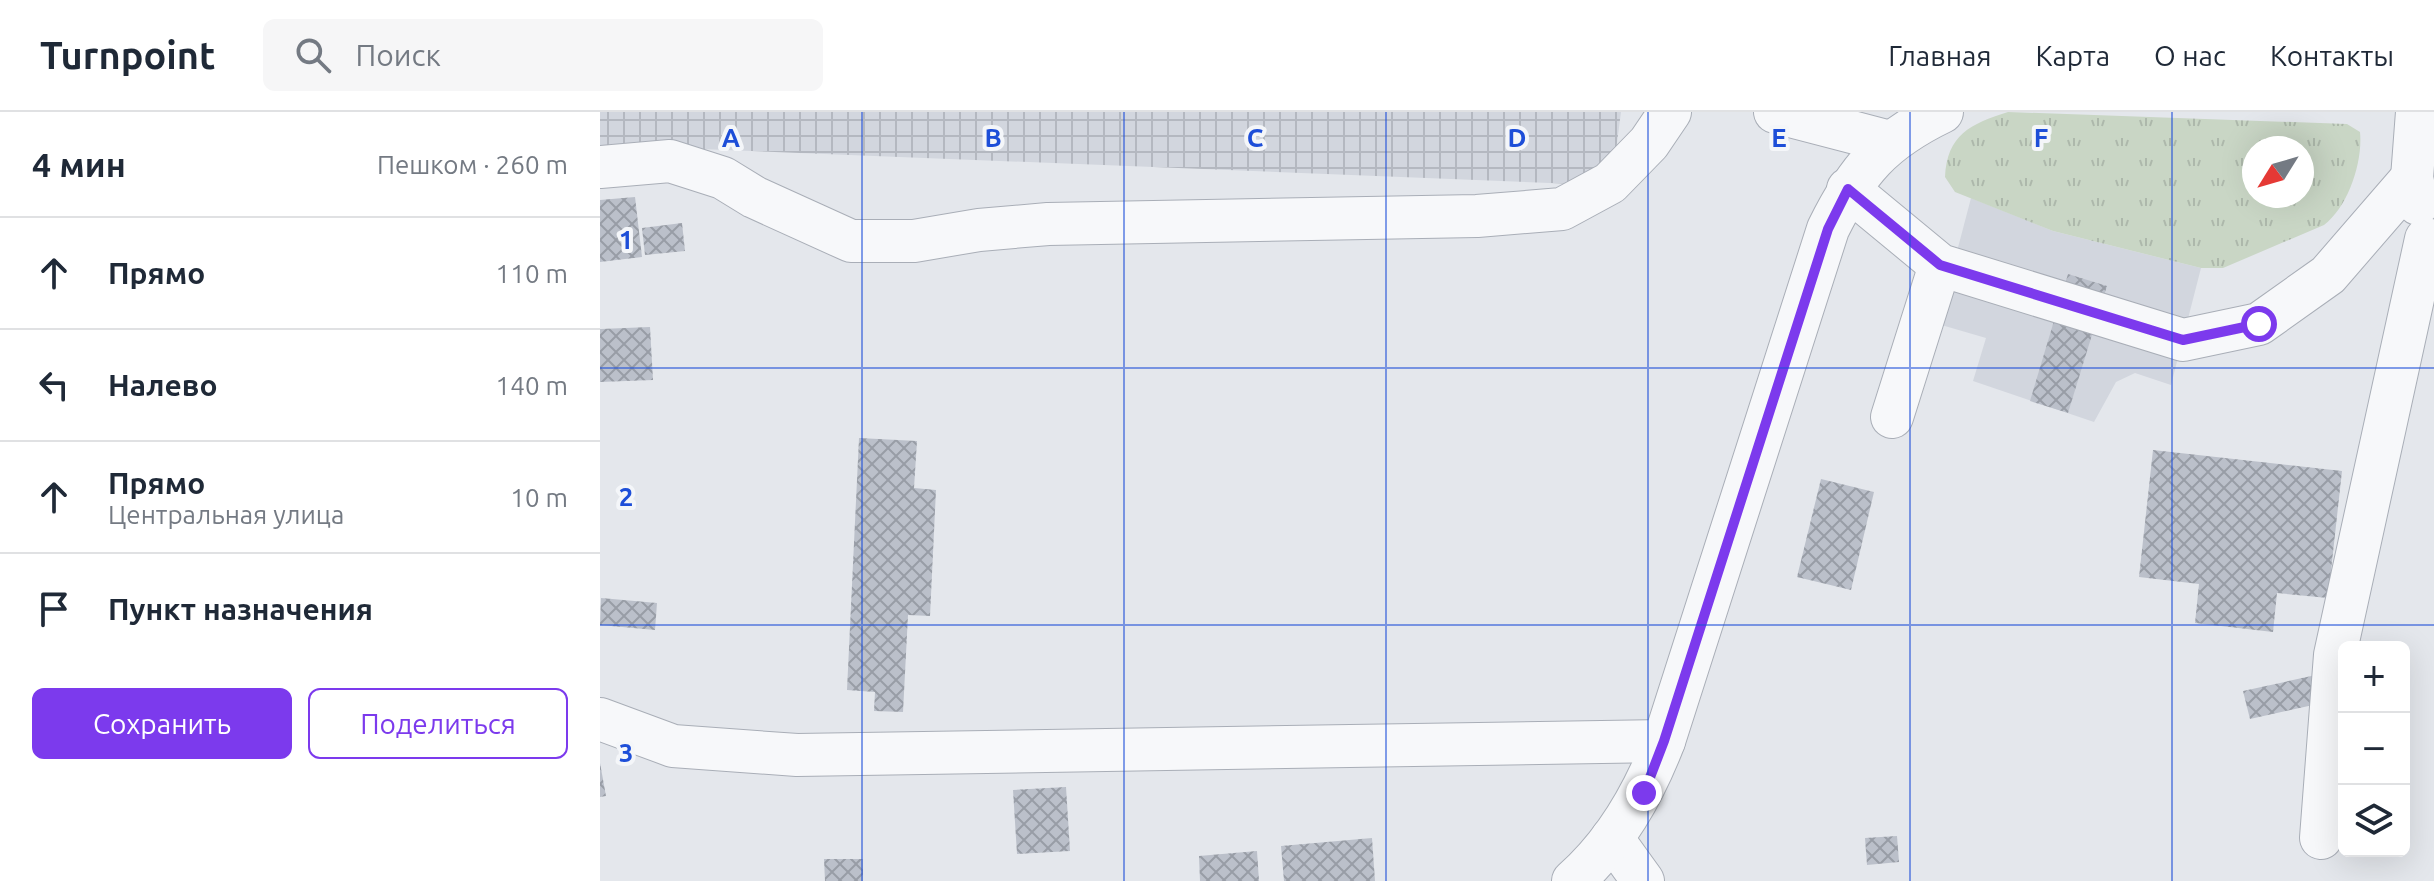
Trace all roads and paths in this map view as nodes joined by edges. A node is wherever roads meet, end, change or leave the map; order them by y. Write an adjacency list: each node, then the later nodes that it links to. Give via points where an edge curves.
1 (1670, 112): 6 (street, via 1610,183 1562,209 1477,216 1048,224 914,241 851,241 723,178 670,161)
2 (1775, 112): 5 (street)
3 (1942, 112): 5 (street)
4 (2417, 112): 7 (street)
5 (1890, 142): 8 (street)
6 (600, 167)
7 (2412, 178): 9 (street); 10 (street, via 2328,275 2259,324 2183,340)
8 (1848, 189): 10 (street); 13 (street, via 1828,229)
9 (2430, 242): 15 (street, via 2335,655)
10 (1940, 265): 11 (street)
11 (1892, 417)
12 (600, 719): 13 (street, via 673,746 797,755)
13 (1664, 741): 14 (street, via 1644,793)
14 (1612, 838): 16 (street); 17 (street)
15 (2321, 838)
16 (1573, 881)
17 (1643, 881)

